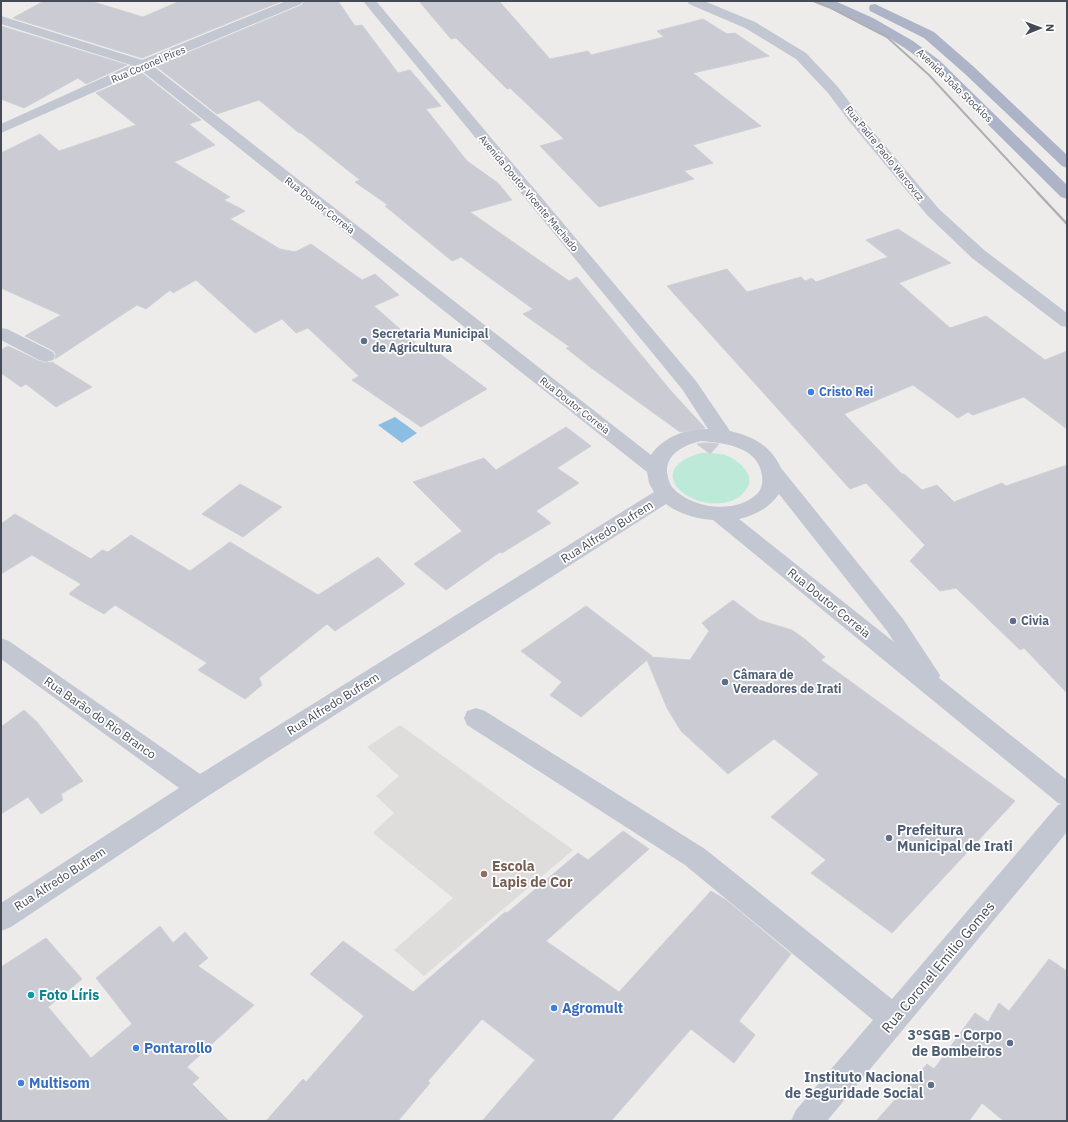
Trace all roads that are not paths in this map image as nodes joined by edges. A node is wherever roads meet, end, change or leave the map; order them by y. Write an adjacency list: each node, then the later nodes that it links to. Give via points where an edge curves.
1 (297, 1): 7 (street, Rua Coronel Pires)
2 (369, 1): 14 (street, Avenida Doutor Vicente Machado)
3 (693, 1): 11 (street, Rua Padre Paolo Warcovcz, via 750,25 801,56 834,90 854,118 933,212 978,254)
4 (824, 1): 10 (main road, Avenida João Stocklos, via 868,19 914,47 934,63)
5 (865, 3): 9 (main road, Avenida João Stocklos, via 929,35)
6 (1, 20): 7 (street, Rua Doutor Correia)
7 (143, 65): 8 (street, Rua Coronel Pires); 16 (street, Rua Doutor Correia)
8 (1, 129)
9 (1067, 163)
10 (1067, 194)
11 (1067, 322)
12 (1, 333): 13 (street)
13 (46, 356)
14 (690, 385): 15 (street); 17 (street)
15 (702, 435): 17 (street); 18 (street, via 685,438)
16 (615, 436): 18 (street, Rua Doutor Correia); 19 (street, Rua Doutor Correia)
17 (723, 436): 20 (street, via 742,441 757,450 768,461)
18 (670, 446): 19 (street, via 660,456)
19 (656, 469): 21 (street, via 658,482)
20 (774, 473): 22 (street, via 770,492 754,506 737,512); 24 (street, Rua Doutor Correia, via 895,625)
21 (667, 494): 22 (street, via 681,504 699,511); 26 (street, Rua Alfredo Bufrem)
22 (718, 513): 24 (street, Rua Doutor Correia)
23 (1, 647): 26 (street, Rua Barão do Rio Branco)
24 (940, 693): 27 (street, Rua Doutor Correia)
25 (476, 718): 30 (street, via 695,857)
26 (199, 788): 29 (street, Rua Alfredo Bufrem)
27 (1067, 795)
28 (1067, 813): 30 (street, Rua Coronel Emilio Gomes)
29 (1, 918)
30 (894, 1019): 31 (street, Rua Coronel Emilio Gomes)
31 (807, 1121)

